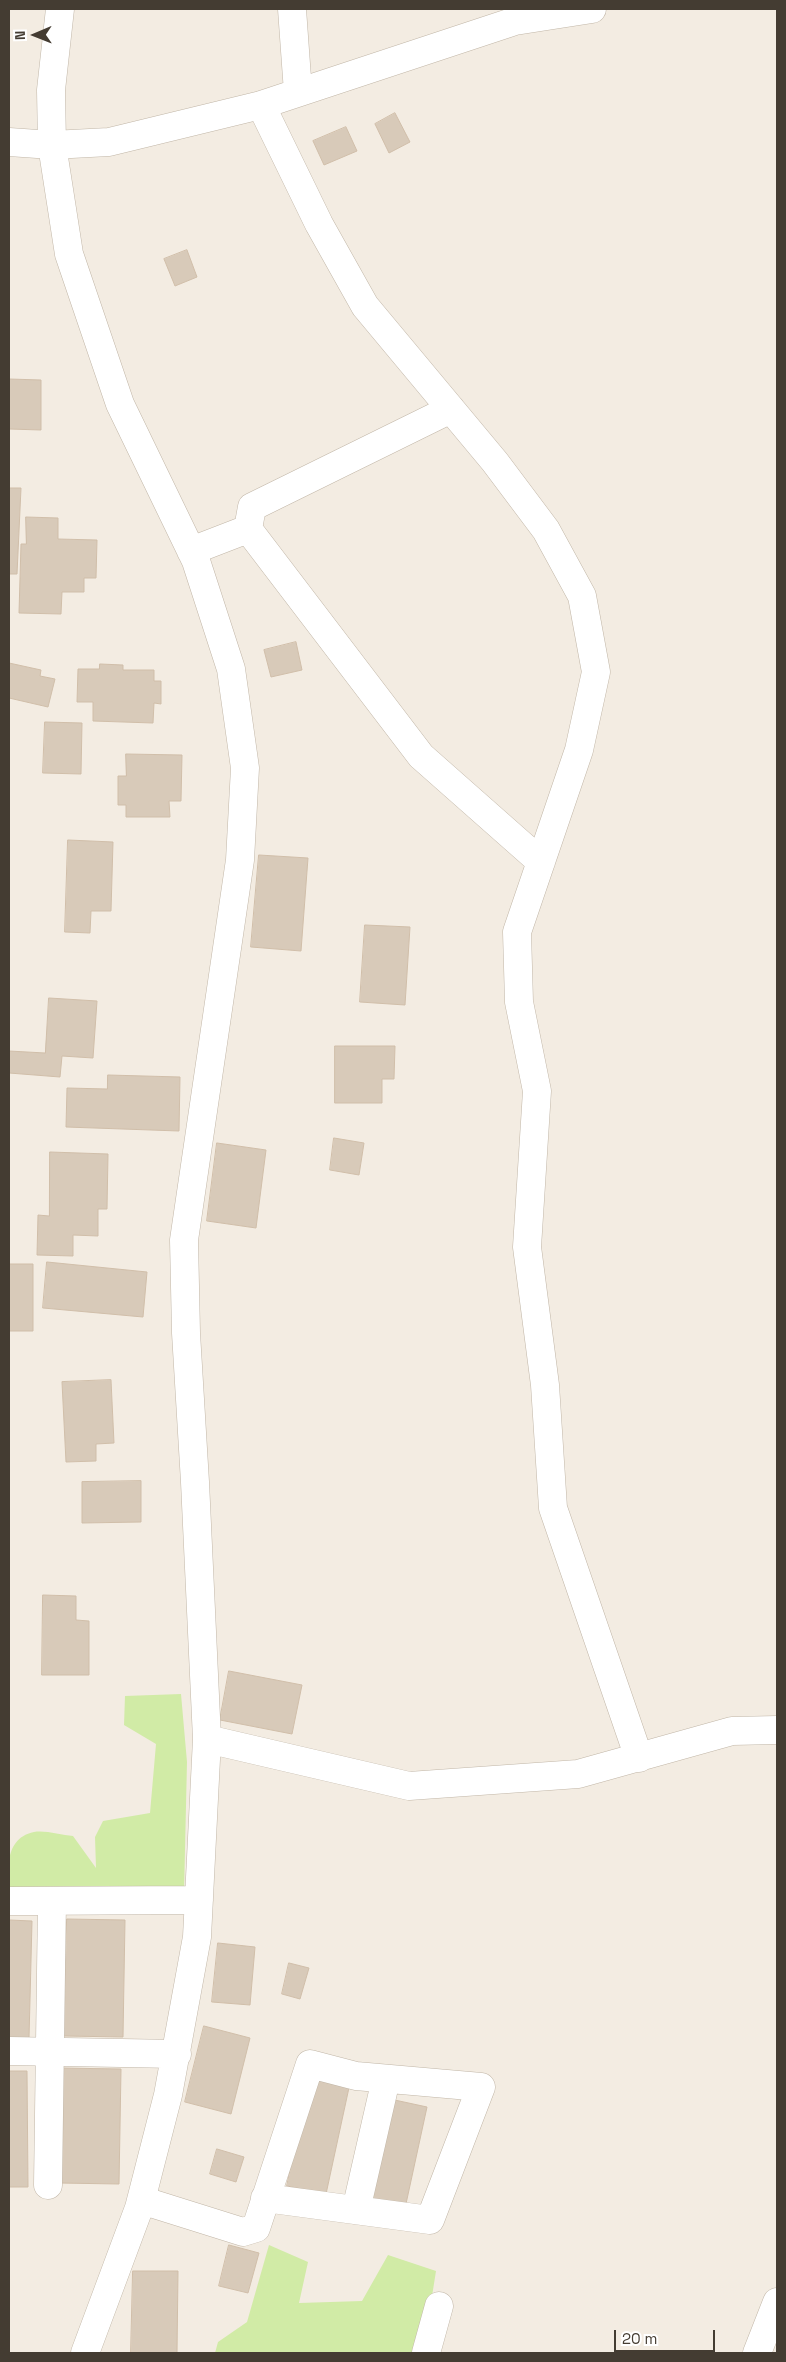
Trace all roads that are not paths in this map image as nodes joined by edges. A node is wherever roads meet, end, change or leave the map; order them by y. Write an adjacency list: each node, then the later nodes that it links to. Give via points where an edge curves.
1 (60, 9): 7 (street, via 51,90)
2 (292, 9): 4 (street)
3 (592, 9): 4 (street, via 515,20)
4 (298, 92): 5 (street)
5 (261, 105): 7 (street, via 110,142); 8 (street, via 319,224 365,306)
6 (9, 142): 7 (street)
7 (52, 145): 10 (street, via 69,254 120,404)
8 (451, 409): 9 (street, via 252,507); 11 (street, via 546,530 582,596 596,672 579,750)
9 (248, 529): 10 (street); 11 (street, via 421,756)
10 (191, 551): 13 (street, via 231,669 245,768 240,860 184,1240)
11 (541, 862): 14 (street, via 517,932 520,1002 537,1091 527,1247 545,1385 552,1508)
12 (777, 1730): 14 (street, via 732,1731)
13 (207, 1739): 14 (street, via 409,1786 578,1774); 15 (street)
14 (639, 1758)
15 (199, 1900): 17 (street); 20 (street, via 197,1937)
16 (9, 1901): 17 (street)
17 (52, 1901): 19 (street)
18 (9, 2051): 19 (street)
19 (50, 2052): 20 (street); 22 (street)
20 (177, 2054): 24 (street)
21 (386, 2079): 23 (street, via 356,2076 310,2064); 25 (street); 25 (street, via 481,2087 430,2220)
22 (48, 2185)
23 (265, 2198): 24 (street, via 256,2228 243,2232); 25 (street)
24 (141, 2200): 28 (street)
25 (356, 2210)
26 (777, 2302): 30 (street)
27 (439, 2306): 29 (street)
28 (85, 2353)
29 (426, 2353)
30 (757, 2353)

